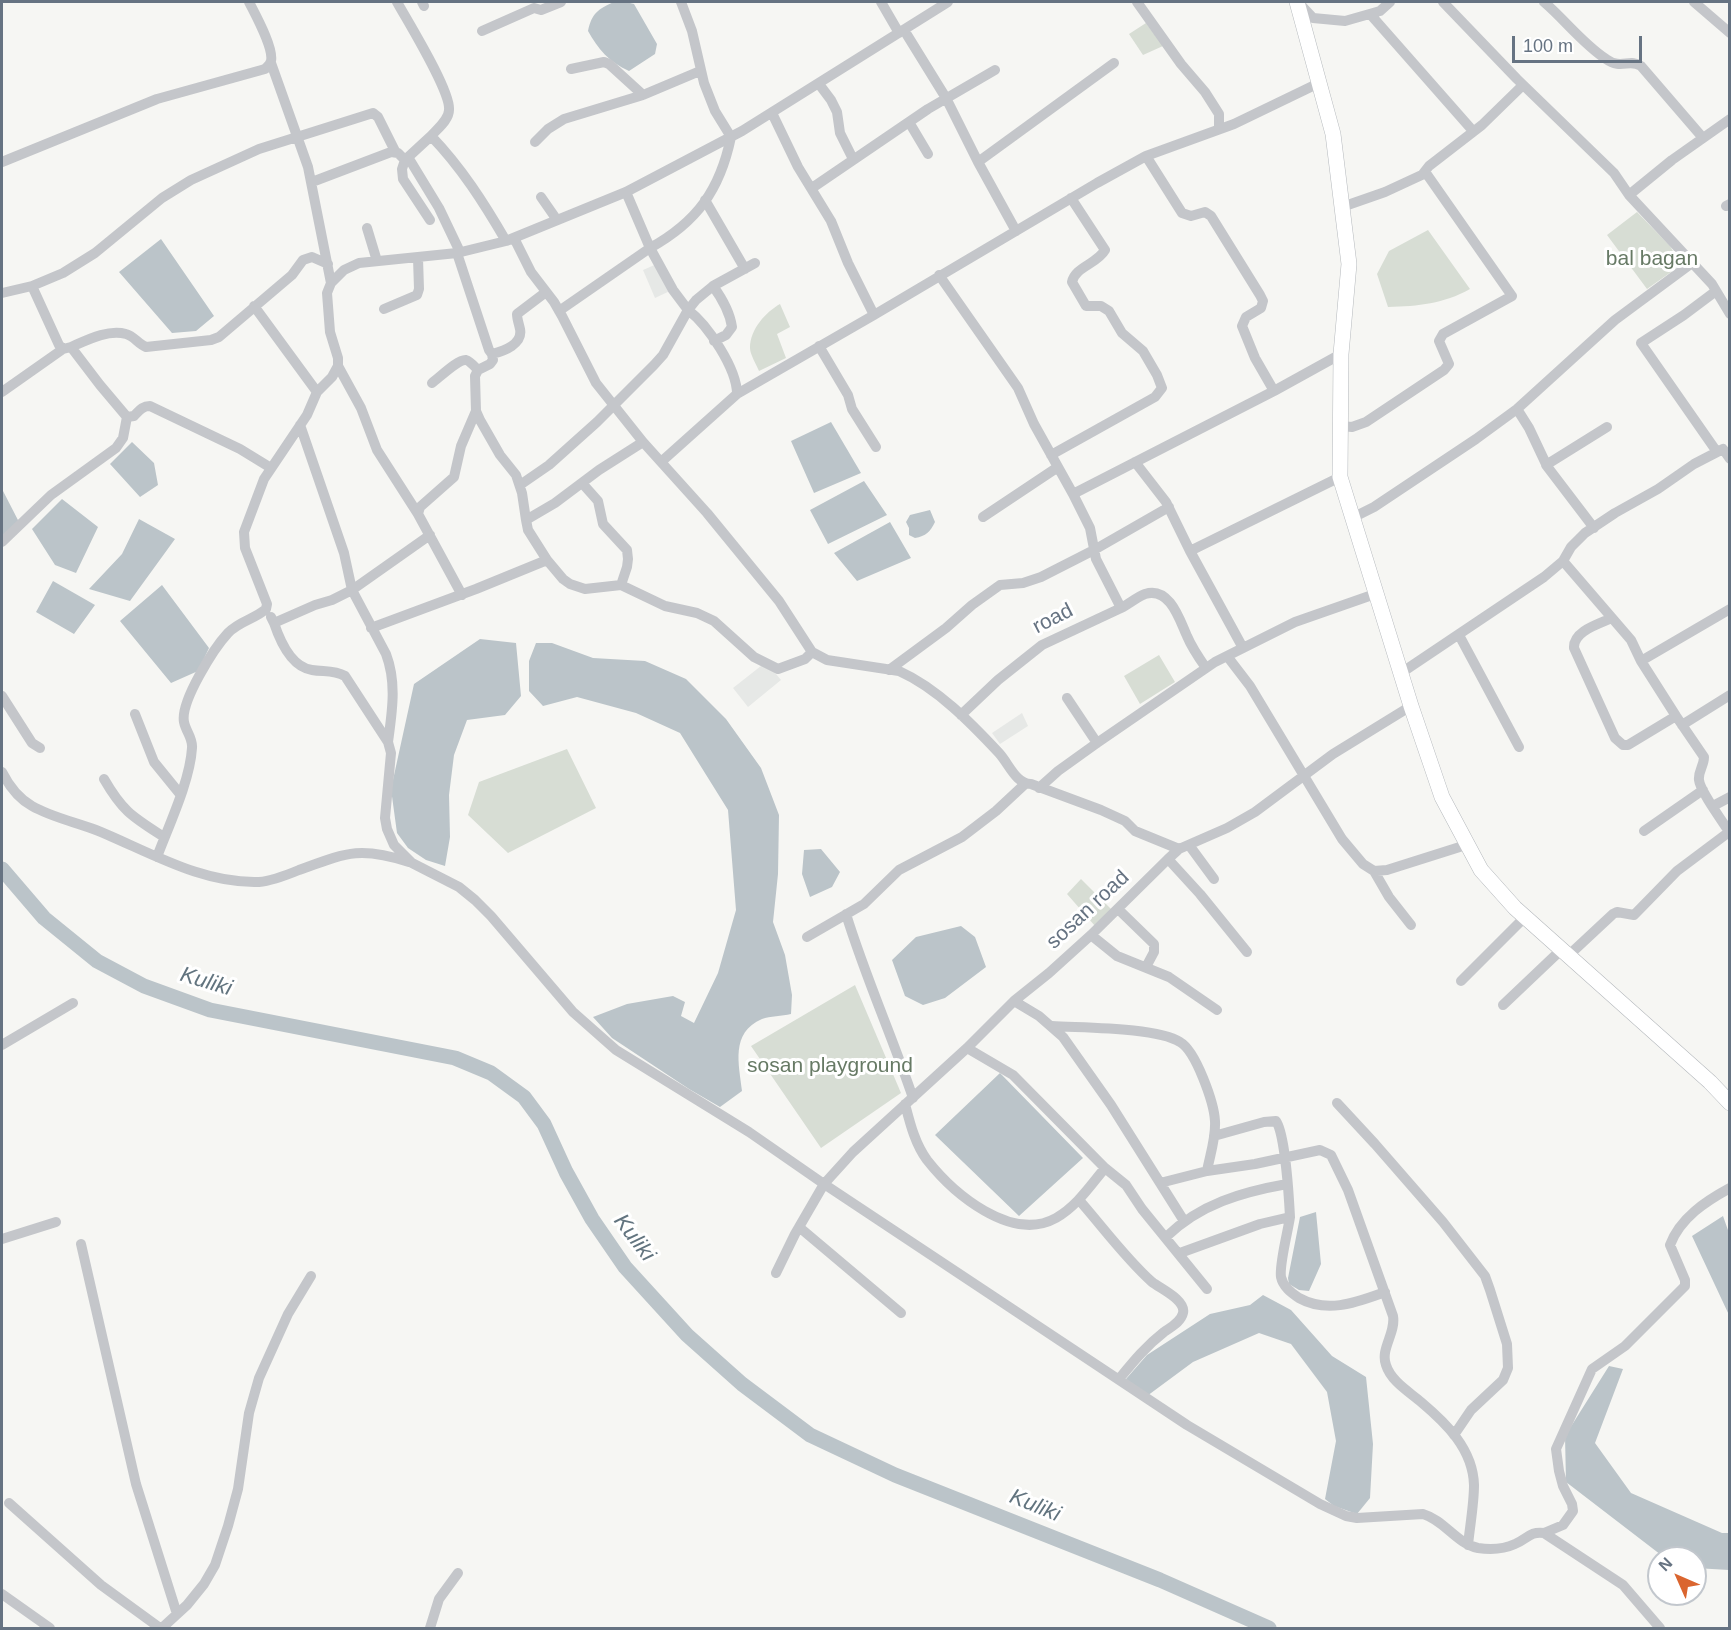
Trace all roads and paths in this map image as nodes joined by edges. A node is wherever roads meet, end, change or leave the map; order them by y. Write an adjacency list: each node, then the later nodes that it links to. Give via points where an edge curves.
1 (249, 2): 19 (street, via 268,43)
2 (397, 2): 34 (street, via 433,66 449,104 448,115)
3 (561, 2): 13 (street, via 541,9)
4 (684, 2): 23 (street)
5 (881, 2): 17 (street)
6 (948, 2): 14 (street)
7 (1137, 2): 32 (street, via 1205,92 1219,114)
8 (1297, 2): 15 (street, via 1313,18 1345,21); 24 (main road)
9 (1390, 2): 15 (street)
10 (1443, 2): 26 (street)
11 (1544, 2): 37 (street, via 1605,59 1619,65 1632,62 1641,66)
12 (1694, 2): 18 (street)
13 (535, 5): 16 (street)
14 (936, 5): 17 (street)
15 (1370, 14): 33 (street)
16 (482, 31)
17 (901, 31): 25 (street); 28 (street)
18 (1730, 33)
19 (271, 63): 35 (street); 44 (street, via 265,69 157,99)
20 (1114, 63): 45 (street)
21 (571, 69): 27 (street, via 609,64)
22 (995, 70): 28 (street)
23 (700, 71): 27 (street); 36 (street)
24 (1319, 82): 32 (street); 54 (main road, via 1333,134)
25 (819, 84): 29 (street); 43 (street, via 837,112 840,133)
26 (1523, 85): 33 (street); 50 (street, via 1614,173)
27 (643, 95): 38 (street, via 564,119)
28 (946, 98): 31 (street); 45 (street)
29 (772, 113): 36 (street); 48 (street)
30 (1730, 119): 37 (street)
31 (909, 122): 40 (street); 43 (street)
32 (1219, 129): 41 (street)
33 (1473, 131): 46 (street)
34 (430, 136): 42 (street); 59 (street)
35 (299, 137): 39 (street, via 373,113); 47 (street); 68 (street, via 259,149 191,180 162,198 95,253)
36 (730, 137): 49 (street); 53 (street, via 721,172)
37 (1703, 138): 50 (street)
38 (535, 142)
39 (395, 151): 42 (street); 47 (street)
40 (928, 154)
41 (1146, 156): 52 (street); 89 (street, via 1182,213 1191,216 1205,212 1211,216 1260,295 1262,308 1246,317 1242,326)
42 (406, 158): 55 (street, via 403,179); 61 (street, via 439,208)
43 (853, 159): 48 (street)
44 (2, 162)
45 (978, 162): 58 (street)
46 (1422, 175): 54 (street); 96 (street, via 1426,173 1437,186 1512,296 1443,334 1438,340 1449,364 1444,370 1366,422)
47 (312, 182): 65 (street)
48 (812, 188): 78 (street)
49 (626, 192): 56 (street); 60 (street)
50 (1629, 195): 64 (street)
51 (541, 197): 56 (street)
52 (1071, 198): 58 (street); 101 (street, via 1105,250 1075,274 1072,282 1086,306 1101,306 1109,311 1122,333 1143,351 1162,388 1155,397)
53 (705, 200): 60 (street, via 673,236); 69 (street, via 750,266)
54 (1342, 207): 83 (main road, via 1349,264)
55 (430, 220)
56 (557, 220): 59 (street)
57 (367, 228): 63 (street)
58 (1016, 231): 66 (street)
59 (510, 239): 61 (street); 71 (street)
60 (650, 248): 75 (street, via 672,290); 76 (street)
61 (459, 253): 62 (street); 82 (street, via 478,321)
62 (418, 258): 63 (street); 74 (street, via 417,295)
63 (377, 261): 67 (street, via 344,270)
64 (1692, 263): 70 (street); 92 (street, via 1616,320)
65 (328, 264): 67 (street); 73 (street, via 312,257 303,260)
66 (939, 275): 78 (street); 101 (street, via 1014,382)
67 (331, 283): 84 (street, via 327,305)
68 (32, 286): 72 (street); 81 (street)
69 (713, 286): 75 (street); 79 (street, via 732,327)
70 (1716, 291): 77 (street); 100 (street, via 1641,343)
71 (546, 292): 76 (street); 82 (street, via 517,314 520,335 516,343)
72 (2, 293)
73 (254, 306): 81 (street, via 211,340 146,347 127,334 120,334 98,336); 88 (street)
74 (384, 309)
75 (688, 310): 79 (street); 91 (street, via 663,355)
76 (559, 311): 91 (street, via 591,374)
77 (1730, 314)
78 (874, 315): 80 (street)
79 (714, 341): 90 (street, via 734,376)
80 (819, 346): 90 (street); 99 (street)
81 (67, 348): 87 (street); 94 (street)
82 (492, 354): 85 (street, via 490,364)
83 (1341, 354): 89 (street); 96 (main road)
84 (338, 366): 88 (street); 113 (street, via 361,408 377,450)
85 (478, 370): 86 (street, via 463,360); 93 (street)
86 (432, 383)
87 (2, 392)
88 (317, 392): 95 (street)
89 (1274, 392): 104 (street)
90 (737, 393): 103 (street)
91 (613, 405): 98 (street); 110 (street, via 549,465)
92 (1518, 409): 105 (street); 115 (street)
93 (476, 411): 110 (street); 113 (street, via 461,446 454,477 420,507)
94 (127, 417): 107 (street, via 150,406); 119 (street, via 123,438 116,448 51,495)
95 (300, 425): 107 (street); 125 (street, via 344,554)
96 (1341, 426): 108 (main road)
97 (1607, 427): 105 (street)
98 (643, 442): 103 (street); 109 (street)
99 (876, 447)
100 (1717, 452): 102 (street, via 1723,449); 117 (street)
101 (1051, 454): 106 (street)
102 (1730, 459)
103 (661, 462): 136 (street, via 779,601)
104 (1135, 462): 111 (street); 112 (street)
105 (1546, 464): 117 (street)
106 (1058, 467): 111 (street); 114 (street)
107 (271, 468): 129 (street, via 244,531 245,548)
108 (1340, 477): 115 (main road); 121 (street)
109 (582, 483): 116 (street); 124 (street, via 598,501 603,524 627,550)
110 (520, 486): 116 (street)
111 (1073, 494): 120 (street, via 1090,528)
112 (1169, 507): 120 (street, road); 121 (street)
113 (418, 514): 118 (street)
114 (983, 517)
115 (1352, 518): 126 (main road)
116 (526, 520): 122 (street)
117 (1594, 528): 123 (street, via 1578,539)
118 (430, 535): 125 (street); 127 (street)
119 (2, 542)
120 (1094, 550): 128 (street); 140 (street, road, via 1033,580 993,589)
121 (1190, 551): 135 (street)
122 (547, 560): 124 (street, via 563,579 585,589); 127 (street)
123 (1563, 561): 131 (street); 134 (street)
124 (621, 585): 136 (street, via 665,606 706,616 754,657 778,669 805,659)
125 (352, 590): 132 (street); 133 (street)
126 (1375, 594): 135 (street, via 1295,622); 141 (main road)
127 (462, 595): 133 (street)
128 (1121, 608): 139 (street, road, via 1146,594 1164,598 1178,614); 147 (street, road, via 1034,651)
129 (266, 609): 132 (street); 158 (street, via 229,632 212,654 190,696 184,721 192,747)
130 (1730, 609): 138 (street)
131 (1612, 618): 138 (street, via 1631,640); 148 (street, via 1582,632 1574,648 1615,738 1628,745)
132 (274, 623): 149 (street, via 286,649 301,665 345,676)
133 (371, 628): 149 (street, via 393,676)
134 (1459, 635): 141 (street); 151 (street)
135 (1243, 648): 137 (street)
136 (812, 652): 140 (street, via 828,660)
137 (1227, 656): 139 (street); 154 (street)
138 (1641, 661): 148 (street)
139 (1206, 669): 150 (street)
140 (889, 670): 147 (street, via 906,675)
141 (1401, 673): 145 (main road)
142 (1730, 695): 148 (street)
143 (2, 696): 152 (street, via 32,743)
144 (1067, 698): 150 (street)
145 (1411, 706): 154 (street, sosan road); 164 (main road, via 1442,797)
146 (135, 714): 158 (street, via 154,762)
147 (961, 716): 156 (street, via 1016,777)
148 (1679, 721): 157 (street, via 1704,757 1698,777)
149 (388, 742): 168 (street, via 391,753 385,805 387,829 394,845)
150 (1097, 743): 156 (street)
151 (1519, 747)
152 (40, 748)
153 (2, 772): 166 (street, via 18,796 32,806)
154 (1305, 774): 165 (street, sosan road, via 1255,812); 169 (street, via 1342,839)
155 (104, 779): 163 (street, via 129,814)
156 (1032, 785): 165 (street, via 1101,810 1125,821 1135,831); 172 (street, via 949,845 899,870 872,897)
157 (1703, 790): 160 (street); 161 (street)
158 (180, 794): 163 (street)
159 (1730, 796): 160 (street)
160 (1713, 806): 162 (street)
161 (1644, 831)
162 (1729, 833): 178 (street, via 1677,871 1634,915 1613,914)
163 (165, 837): 166 (street)
164 (1466, 845): 169 (street, via 1394,869); 173 (main road, via 1481,870)
165 (1184, 847): 167 (street, sosan road); 170 (street)
166 (157, 857): 168 (street, via 195,871 248,882 358,852)
167 (1168, 859): 171 (street, sosan road); 177 (street)
168 (412, 862): 196 (street, via 475,900 573,1012 616,1050 749,1132)
169 (1374, 871): 174 (street)
170 (1214, 879)
171 (1118, 909): 175 (street, sosan road); 179 (street, via 1154,944)
172 (846, 914): 176 (street); 188 (street, via 894,1042)
173 (1525, 917): 178 (main road); 180 (street)
174 (1410, 925)
175 (1091, 935): 179 (street, via 1117,956); 181 (street, sosan road)
176 (807, 937)
177 (1247, 952)
178 (1566, 952): 183 (street); 190 (main road)
179 (1146, 967): 184 (street, via 1169,977)
180 (1461, 981)
181 (1014, 1001): 185 (street); 187 (street, sosan road)
182 (73, 1003): 186 (street)
183 (1503, 1005)
184 (1217, 1010)
185 (1052, 1026): 191 (street, via 1122,1030 1182,1042 1189,1049 1209,1095 1214,1110); 195 (street, via 1097,1085)
186 (2, 1045)
187 (967, 1048): 188 (street, sosan road); 193 (street, via 1013,1075)
188 (909, 1101): 196 (street, sosan road); 199 (street, via 914,1136 927,1160 965,1199 1004,1221 1019,1224 1047,1222)
189 (1337, 1103): 214 (street, via 1443,1222 1485,1276 1490,1290 1507,1344 1508,1368 1503,1380 1472,1410)
190 (1730, 1103)
191 (1214, 1136): 192 (street, via 1276,1121 1282,1133); 194 (street)
192 (1284, 1159): 194 (street); 197 (street); 211 (street, via 1320,1150 1331,1155)
193 (1105, 1168): 199 (street); 204 (street, via 1126,1185)
194 (1207, 1172): 195 (street)
195 (1160, 1183): 201 (street)
196 (824, 1184): 203 (street, sosan road); 213 (street)
197 (1287, 1184): 200 (street); 201 (street, via 1233,1196)
198 (1730, 1188): 216 (street, via 1698,1208 1674,1235 1670,1245 1685,1286 1625,1346 1592,1368 1557,1449 1559,1471 1573,1511 1563,1525)
199 (1079, 1200): 213 (street, via 1136,1266 1183,1307 1175,1324 1149,1344)
200 (1290, 1217): 207 (street); 211 (street, via 1281,1278 1294,1294 1324,1307 1358,1302)
201 (1184, 1221): 204 (street)
202 (56, 1222): 205 (street)
203 (799, 1227): 208 (street, sosan road); 212 (street)
204 (1166, 1237): 207 (street)
205 (2, 1239)
206 (81, 1244): 220 (street, via 136,1484)
207 (1180, 1253): 210 (street)
208 (776, 1273)
209 (311, 1276): 220 (street, via 288,1314 259,1378 249,1413 238,1489 215,1565)
210 (1207, 1288)
211 (1385, 1292): 214 (street, via 1394,1322 1384,1356 1388,1370)
212 (901, 1313)
213 (1119, 1379): 217 (street, via 1196,1431 1333,1510 1357,1518 1431,1516)
214 (1454, 1435): 217 (street, via 1470,1462 1474,1484)
215 (9, 1503): 222 (street, via 101,1585)
216 (1545, 1533): 217 (street, via 1532,1533 1505,1548); 224 (street, via 1623,1585)
217 (1468, 1545)
218 (458, 1573): 223 (street, via 439,1599)
219 (2, 1594): 221 (street)
220 (177, 1614): 222 (street)
221 (50, 1629)
222 (161, 1629)
223 (430, 1629)
224 (1660, 1629)

